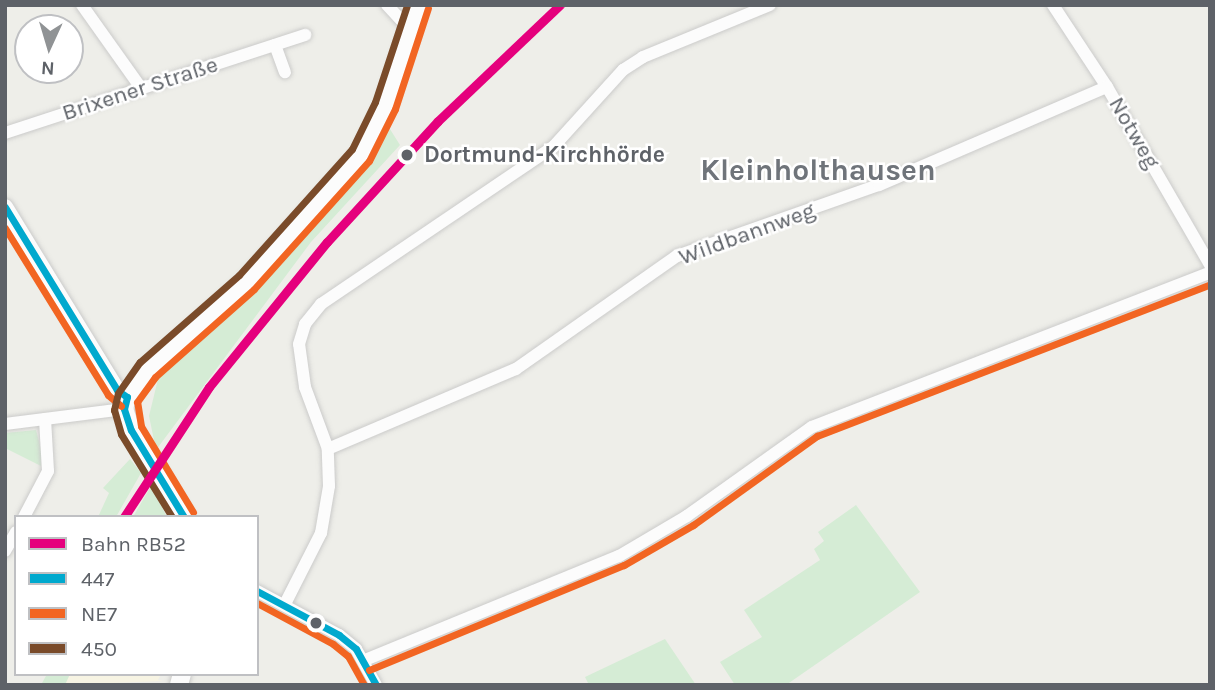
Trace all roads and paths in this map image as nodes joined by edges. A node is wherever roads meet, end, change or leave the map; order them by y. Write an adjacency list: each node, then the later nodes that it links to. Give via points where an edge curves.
1 (82, 5): 11 (street)
2 (387, 5): 6 (street)
3 (418, 5): 6 (main road)
4 (770, 5): 19 (street, via 643,57 623,70 554,146 321,304 305,324 299,344 300,366)
5 (1053, 5): 10 (street, Notweg)
6 (410, 30): 16 (main road, via 385,106 361,155 246,282 147,370)
7 (305, 35): 8 (street, Brixener Straße)
8 (275, 45): 9 (street); 11 (street, Brixener Straße)
9 (285, 72)
10 (1107, 86): 14 (street, Notweg); 19 (street, Wildbannweg, via 879,185 677,256 516,369)
11 (141, 88): 12 (street, Brixener Straße)
12 (5, 133)
13 (5, 207): 16 (street)
14 (1210, 265)
15 (1210, 273): 26 (street, via 812,427 676,523 619,556)
16 (126, 403): 17 (street); 21 (main road, via 143,453)
17 (45, 419): 18 (street); 20 (street, via 48,471)
18 (5, 424)
19 (328, 449): 25 (street, via 321,533)
20 (25, 515)
21 (183, 515)
22 (14, 535): 23 (street)
23 (5, 551)
24 (259, 592): 25 (street)
25 (285, 604): 26 (street, via 340,635)
26 (365, 660): 27 (street)
27 (376, 685)

